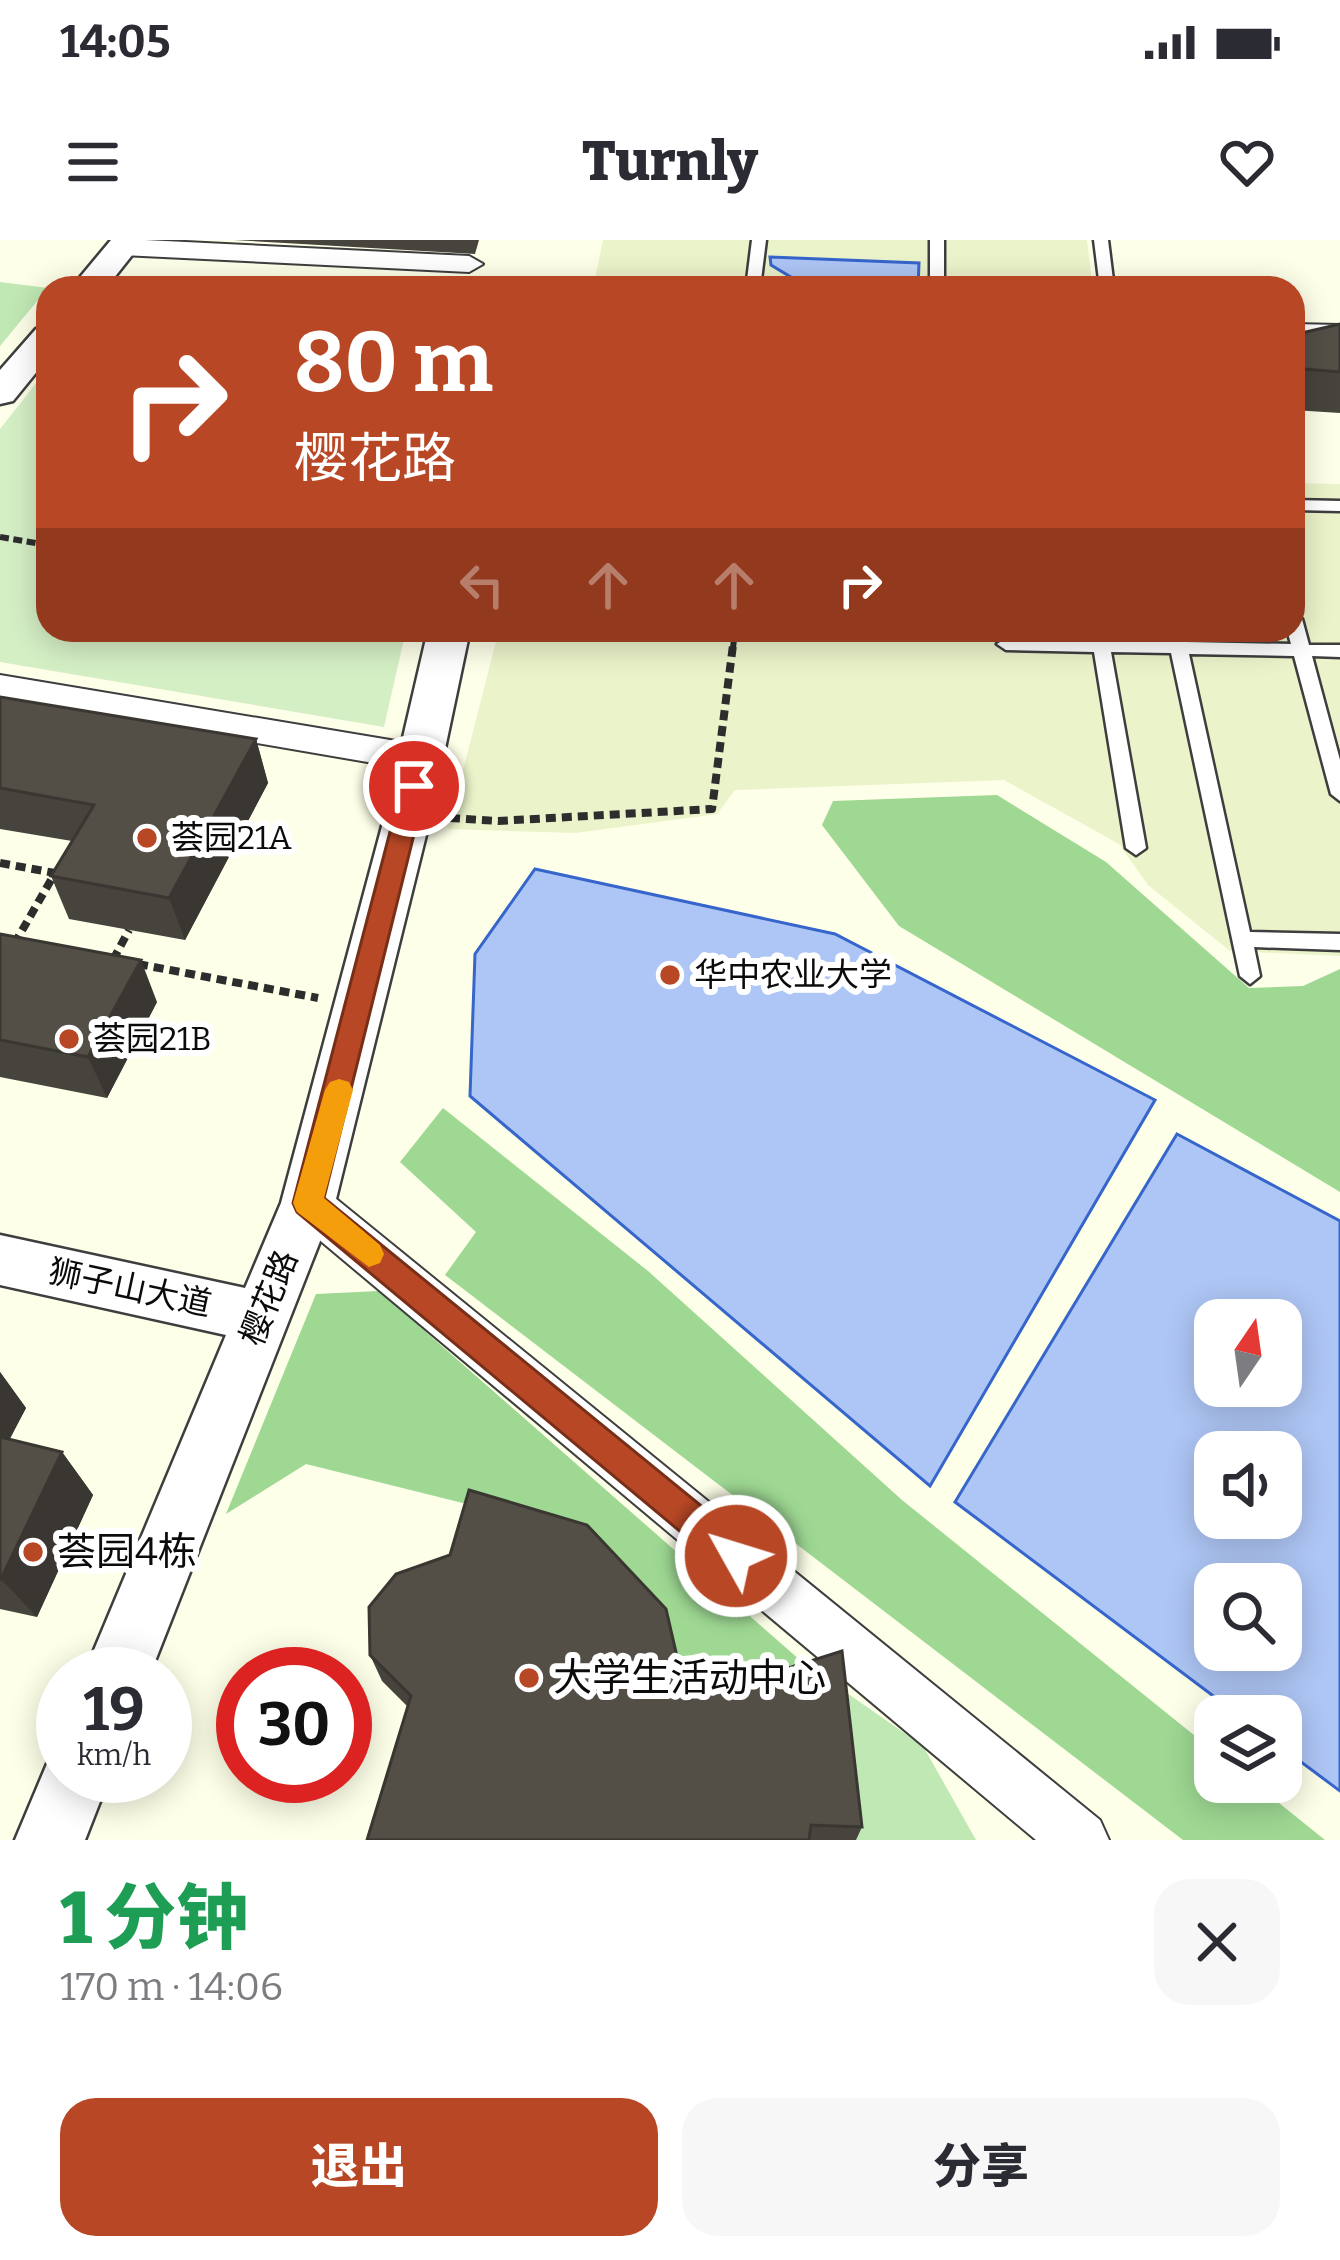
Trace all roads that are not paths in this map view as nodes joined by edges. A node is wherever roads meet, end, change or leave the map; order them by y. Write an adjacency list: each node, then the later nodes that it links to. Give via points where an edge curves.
1 (759, 240): 8 (lane)
2 (937, 240): 9 (lane)
3 (1101, 240): 10 (lane)
4 (125, 243): 5 (street); 7 (street)
5 (387, 250): 6 (street)
6 (469, 264)
7 (98, 276)
8 (754, 276)
9 (937, 276)
10 (1106, 276)
11 (1305, 333): 12 (street)
12 (1340, 334)
13 (36, 350): 14 (street)
14 (0, 393)
15 (1305, 506): 16 (lane)
16 (1340, 506)
17 (446, 642): 27 (street, 樱花路)
18 (1037, 642): 23 (lane)
19 (1101, 642): 29 (lane)
20 (1177, 642): 30 (lane)
21 (1210, 642): 24 (lane)
22 (1300, 642): 24 (lane)
23 (1006, 644)
24 (1302, 650): 25 (lane); 28 (lane)
25 (1340, 651)
26 (0, 686): 27 (street)
27 (420, 758): 33 (street, 樱花路)
28 (1340, 794)
29 (1136, 848)
30 (1242, 939): 31 (lane); 32 (lane)
31 (1340, 942)
32 (1250, 976)
33 (308, 1203): 35 (street, 樱花路); 38 (street)
34 (0, 1260): 35 (street, 狮子山大道)
35 (261, 1317): 36 (street, 樱花路)
36 (128, 1647)
37 (65, 1803): 39 (street)
38 (1024, 1816): 40 (street)
39 (50, 1840)
40 (1080, 1840)

